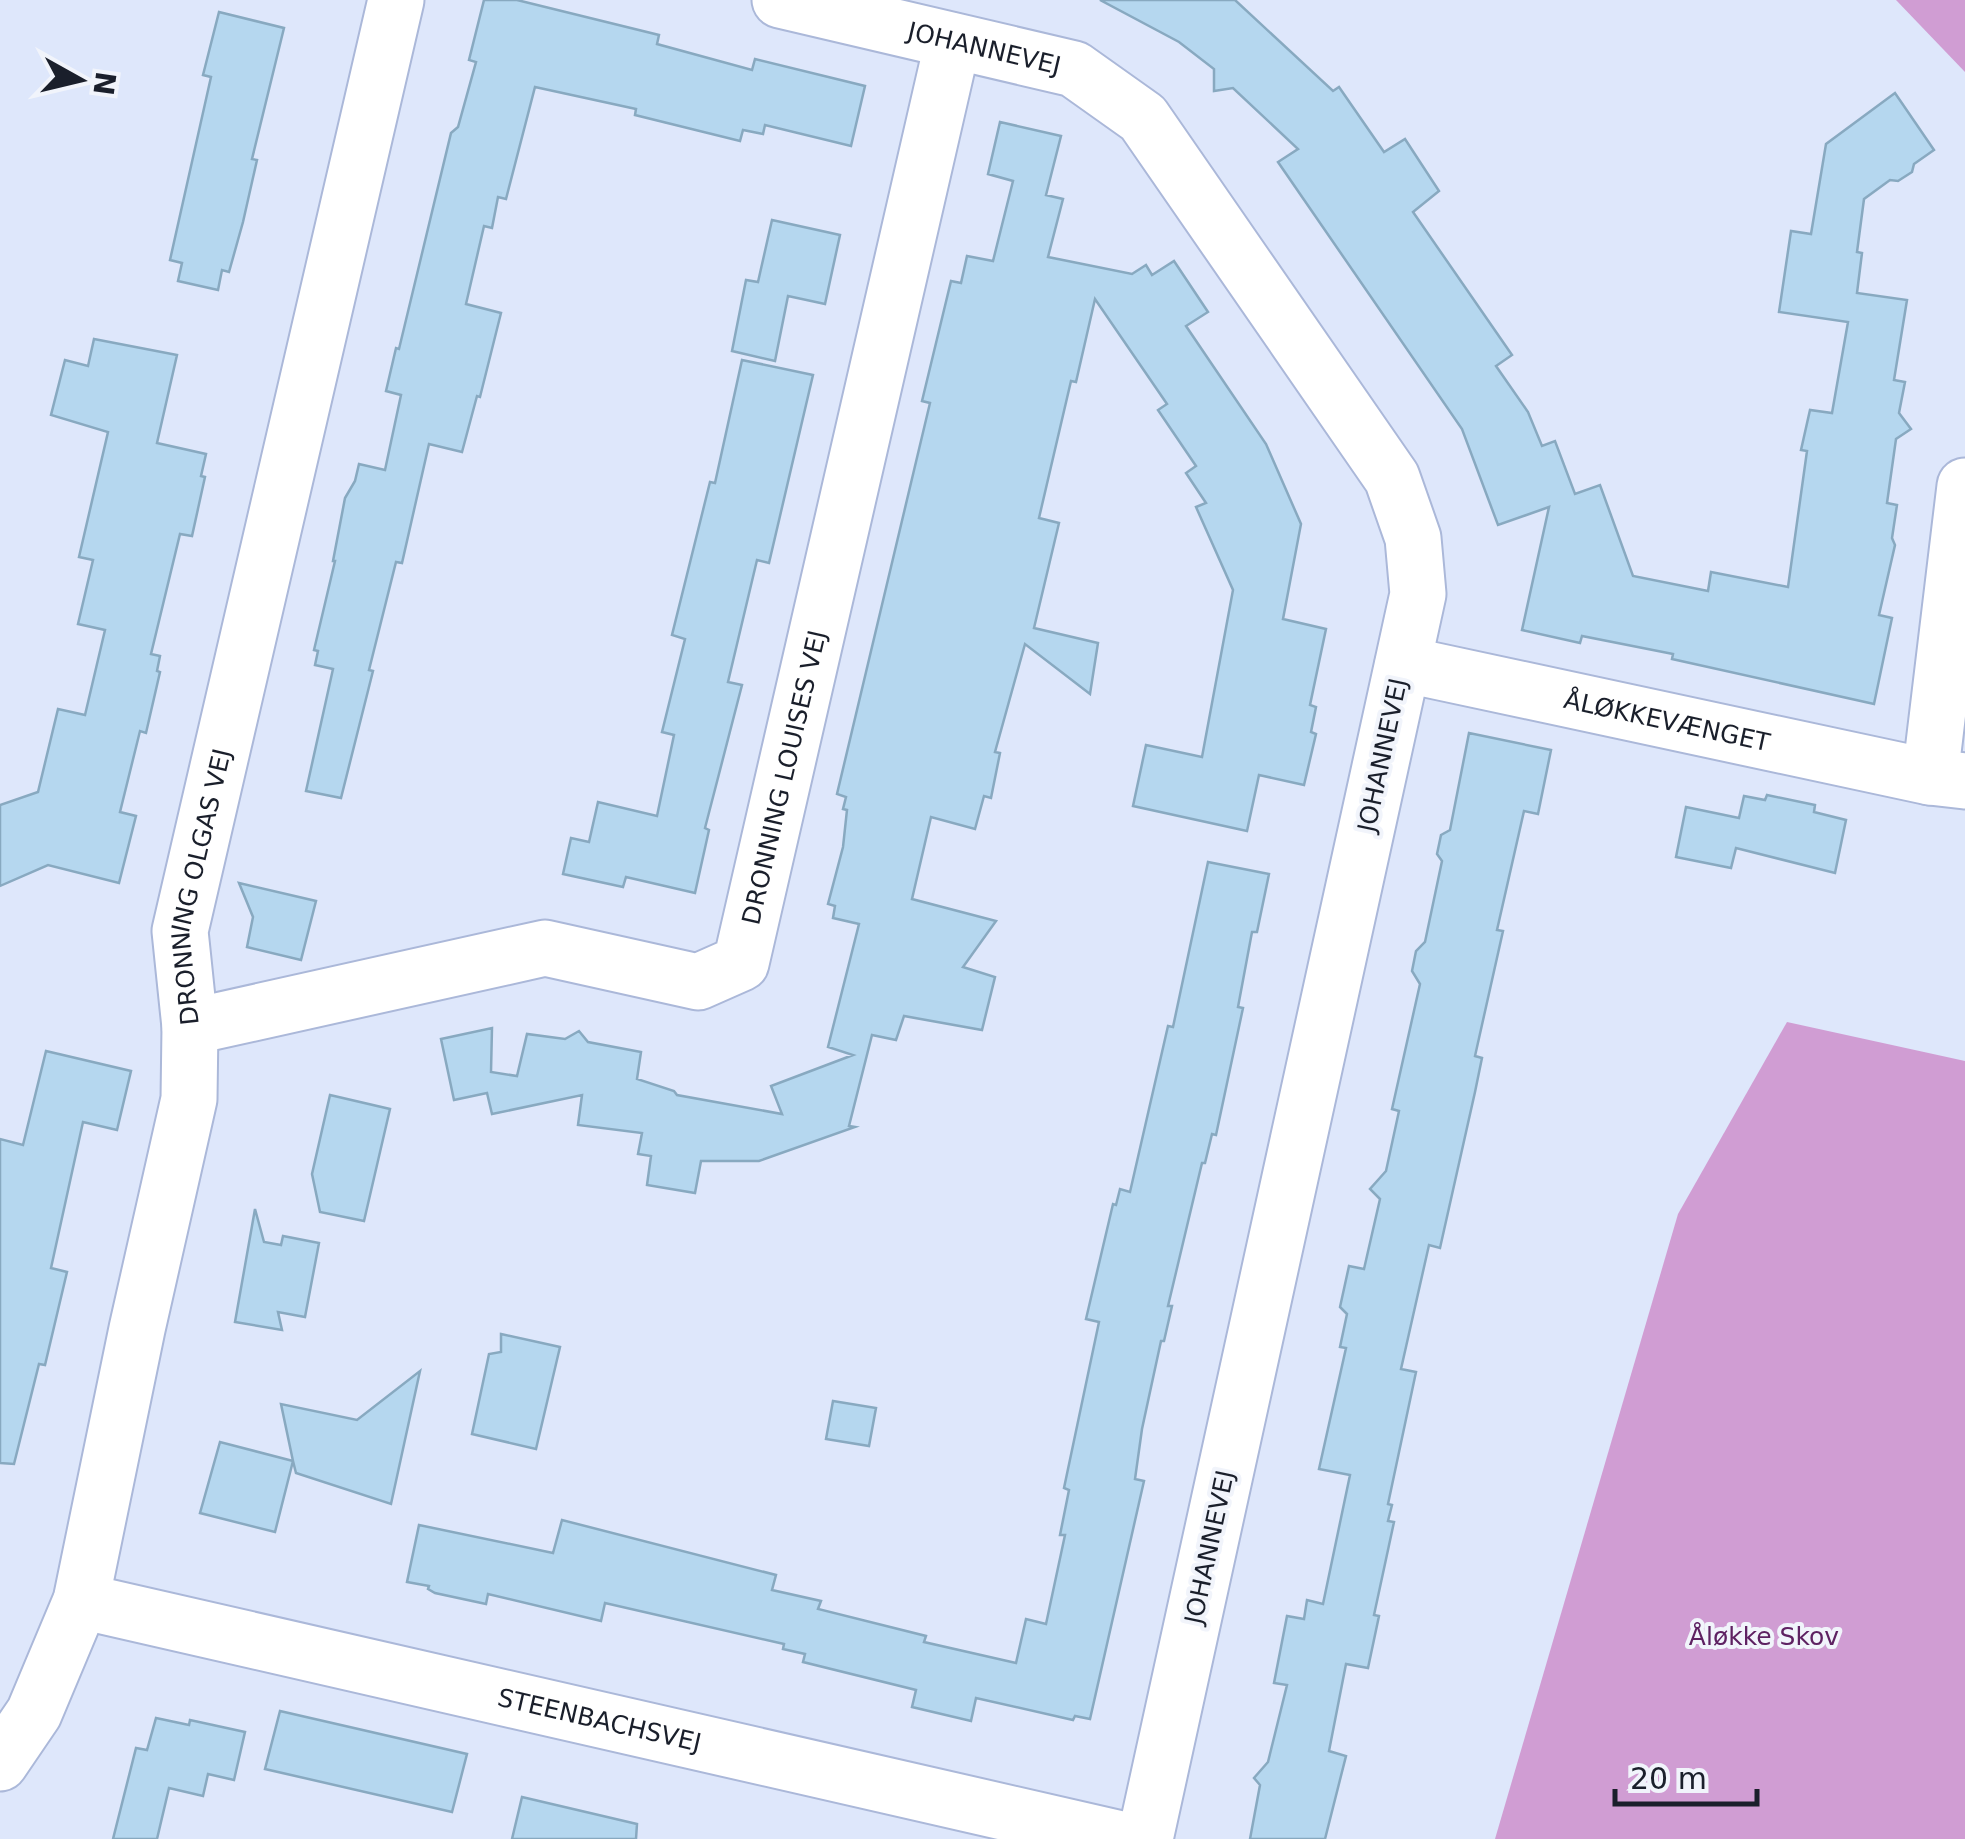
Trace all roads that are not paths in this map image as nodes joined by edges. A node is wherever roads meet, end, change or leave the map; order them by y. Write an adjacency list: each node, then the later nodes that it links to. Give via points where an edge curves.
1 (396, 0): 7 (street, DRONNING OLGAS VEJ, via 180,931)
2 (780, 0): 3 (street, JOHANNEVEJ)
3 (953, 41): 5 (street, JOHANNEVEJ, via 1074,70 1143,118 1392,478 1413,538 1418,594); 7 (street, DRONNING LOUISES VEJ, via 740,962 698,982 545,948)
4 (1965, 486): 6 (street, ÅLØKKEVÆNGET)
5 (1402, 664): 6 (street, ÅLØKKEVÆNGET); 11 (street, JOHANNEVEJ)
6 (1947, 779)
7 (190, 1028): 8 (street, DRONNING OLGAS VEJ, via 189,1099)
8 (82, 1601): 9 (street, DRONNING OLGAS VEJ, via 34,1712); 10 (street, STEENBACHSVEJ)
9 (0, 1762)
10 (1121, 1839)
11 (1144, 1839)

